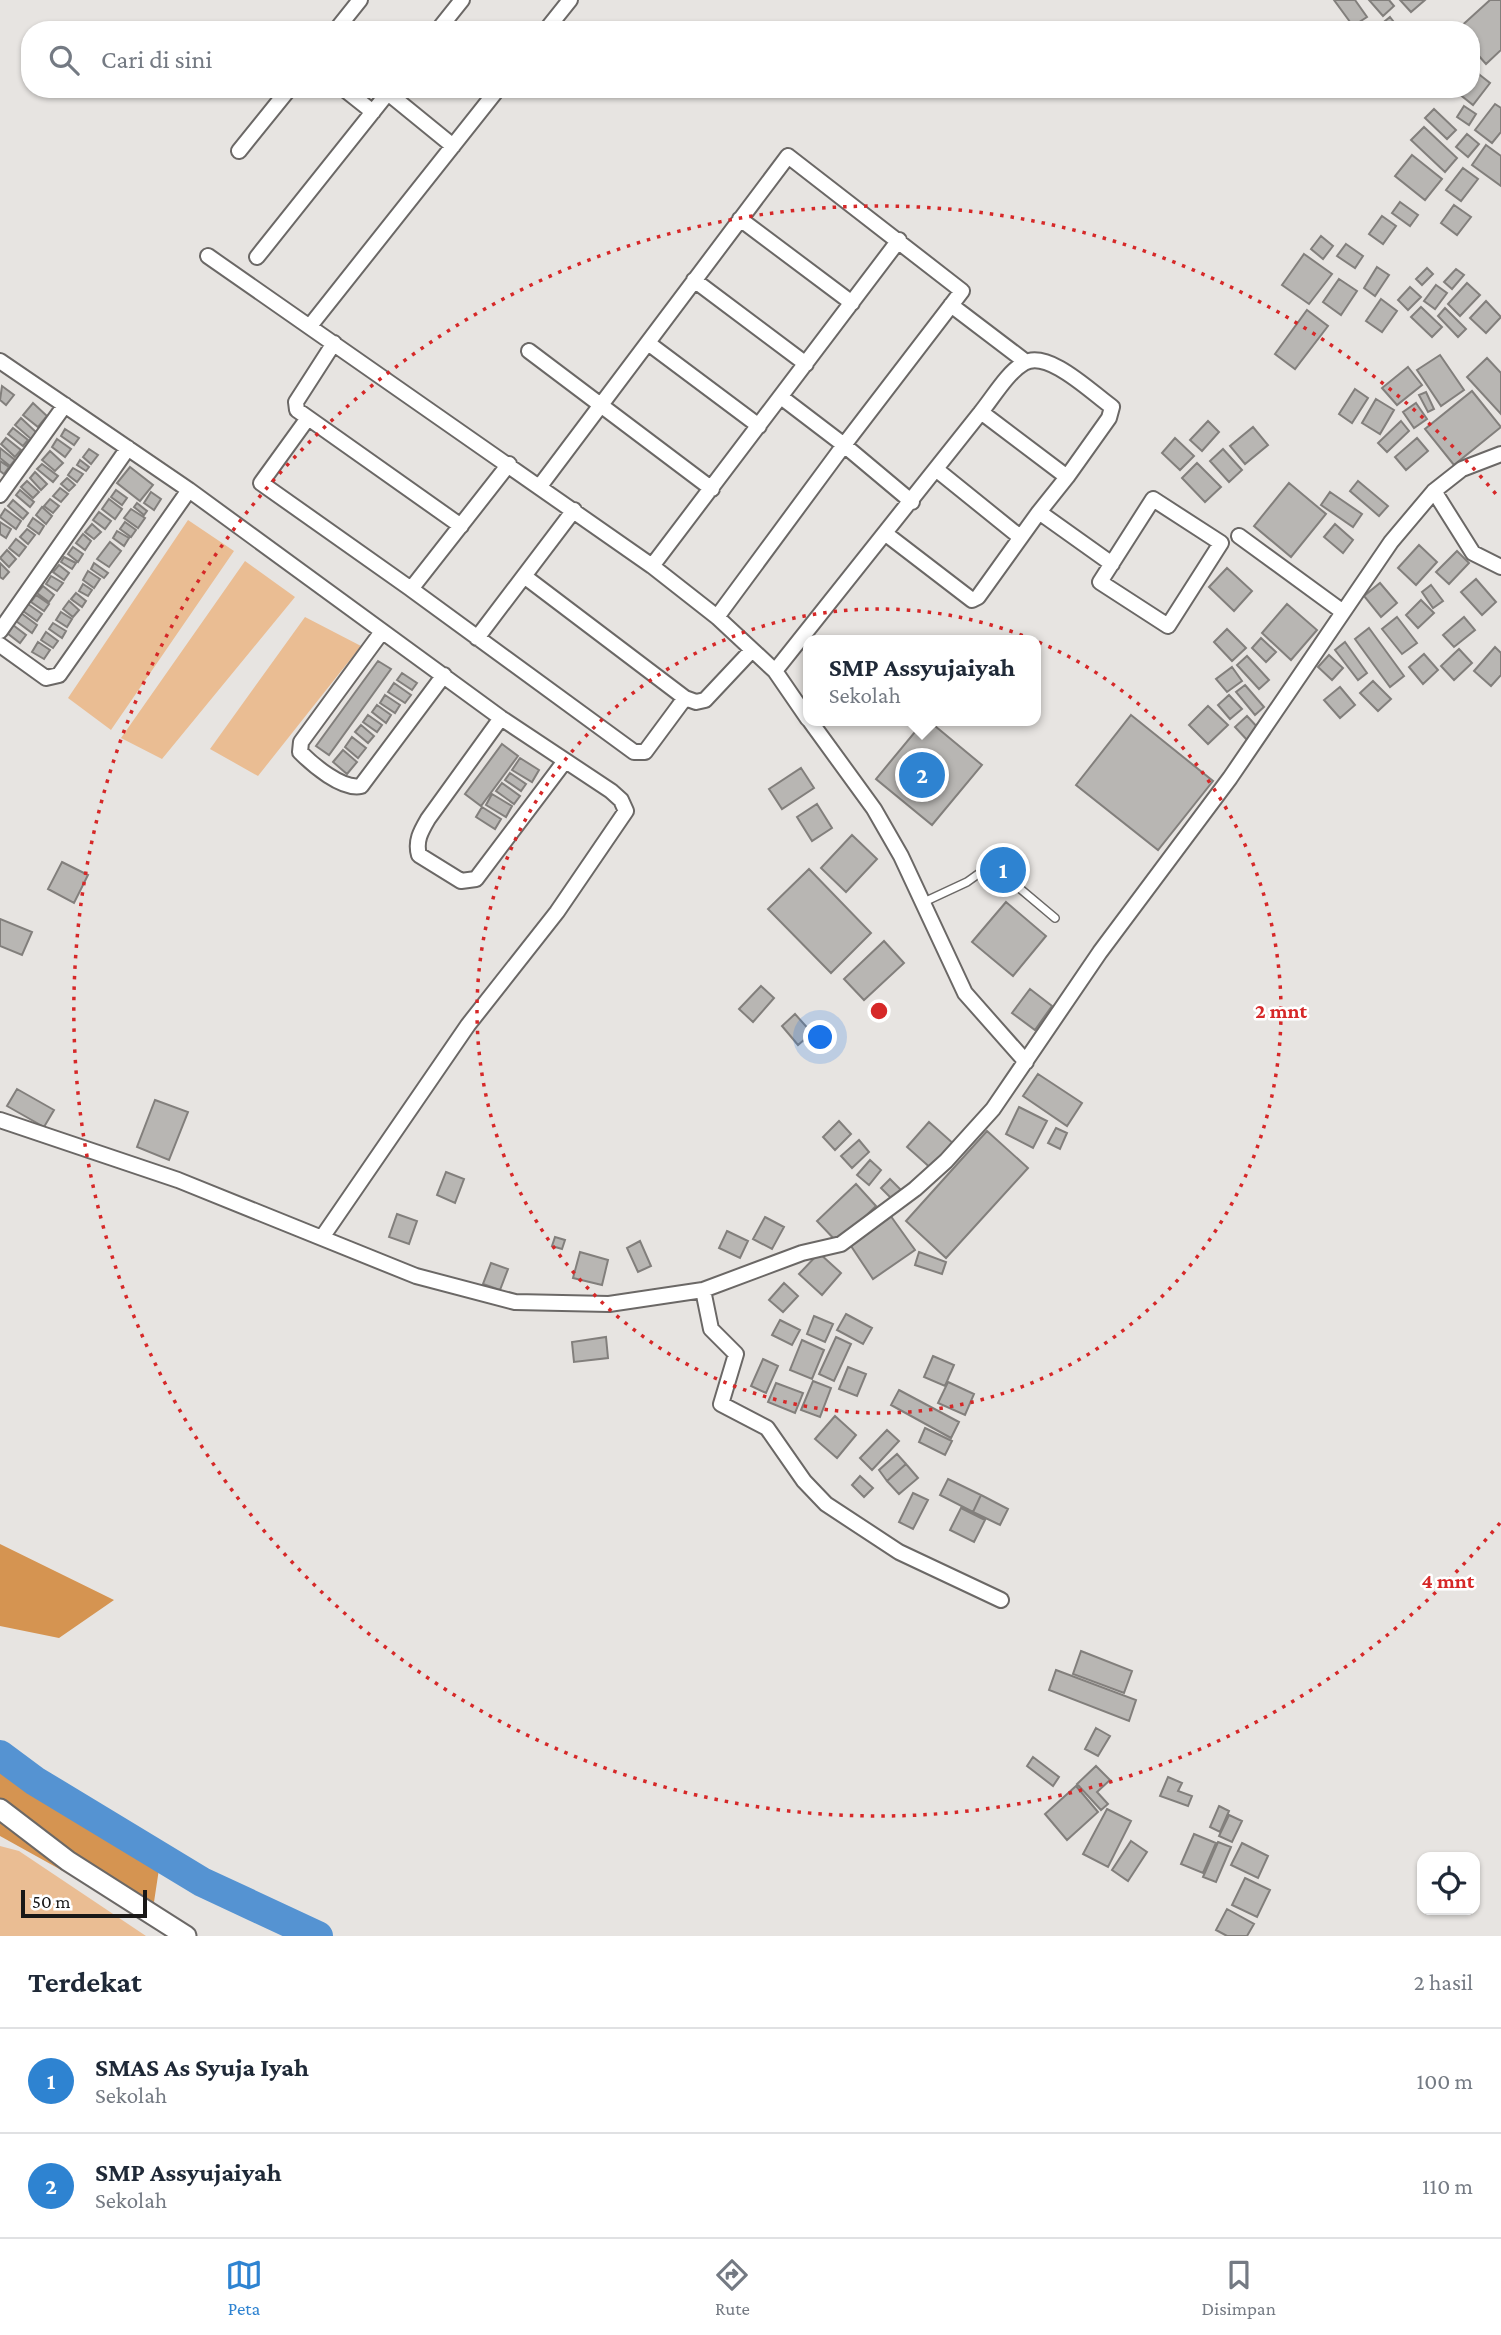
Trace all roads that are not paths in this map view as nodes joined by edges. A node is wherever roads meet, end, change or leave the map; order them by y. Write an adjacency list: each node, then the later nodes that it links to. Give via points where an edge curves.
1 (360, 0): 4 (street)
2 (462, 0): 5 (street)
3 (570, 0): 6 (street)
4 (345, 21)
5 (445, 21)
6 (553, 21)
7 (282, 98): 14 (street)
8 (355, 98): 12 (street)
9 (384, 98): 12 (street)
10 (397, 98): 13 (street)
11 (491, 98): 13 (street)
12 (373, 112): 18 (street)
13 (453, 146): 22 (street)
14 (239, 151)
15 (740, 219): 16 (street, via 788,156); 19 (street); 20 (street)
16 (899, 240): 20 (street); 21 (street, via 962,291)
17 (208, 256): 22 (street)
18 (257, 257)
19 (694, 280): 23 (street); 28 (street)
20 (852, 303): 28 (street)
21 (951, 304): 26 (street); 35 (street)
22 (310, 326): 24 (street)
23 (648, 342): 31 (street); 34 (street)
24 (334, 343): 33 (street, via 296,402 297,410); 38 (street)
25 (529, 351): 31 (street)
26 (1026, 362): 32 (street); 40 (street, via 1050,362 1112,407 1109,418)
27 (1, 364): 30 (street)
28 (806, 364): 29 (street)
29 (781, 397): 34 (street); 35 (street)
30 (65, 405): 36 (street); 45 (street)
31 (601, 405): 41 (street); 42 (street)
32 (981, 412): 39 (street); 40 (street)
33 (308, 418): 49 (street); 57 (street, via 261,484)
34 (759, 426): 42 (street)
35 (844, 445): 46 (street); 59 (street)
36 (128, 447): 43 (street); 60 (street)
37 (1501, 454): 44 (street, via 1462,469)
38 (509, 464): 41 (street); 49 (street)
39 (937, 470): 46 (street); 52 (street)
40 (1066, 477): 48 (street)
41 (540, 486): 47 (street)
42 (712, 489): 54 (street)
43 (189, 490): 61 (street); 65 (street, via 59,675 46,678)
44 (1434, 491): 55 (street, via 1473,553); 58 (street, via 1391,542)
45 (0, 495)
46 (912, 502): 50 (street)
47 (574, 510): 54 (street); 56 (street)
48 (1039, 512): 52 (street); 53 (street)
49 (460, 526): 57 (street)
50 (886, 534): 52 (street, via 972,600); 62 (street)
51 (1239, 536): 58 (street)
52 (1020, 537)
53 (1111, 564): 53 (street, via 1153,499 1221,543 1168,626 1100,582)
54 (652, 566): 59 (street)
55 (1501, 567)
56 (524, 576): 64 (street); 69 (street)
57 (411, 589): 64 (street)
58 (1343, 612): 76 (street)
59 (717, 617): 66 (street)
60 (0, 631)
61 (381, 632): 68 (street); 68 (street, via 301,742 300,752 309,761 343,783 361,786)
62 (804, 635)
63 (803, 636): 67 (street)
64 (477, 638): 69 (street, via 634,752 645,752)
65 (0, 645)
66 (752, 650): 67 (street); 69 (street, via 705,700)
67 (775, 671): 70 (street)
68 (444, 676): 71 (street)
69 (685, 698)
70 (803, 711)
71 (501, 718): 73 (street); 73 (street, via 428,818 419,834 419,855 461,881 476,879)
72 (813, 726): 74 (street, via 874,809)
73 (565, 761): 78 (street, via 611,791 626,811 557,912 468,1025)
74 (923, 902): 75 (lane, via 981,872 999,871); 76 (street, via 965,993)
75 (1055, 918)
76 (1026, 1062): 79 (street, via 993,1109 946,1161 881,1217 842,1244 802,1253)
77 (0, 1120): 78 (street, via 178,1180)
78 (323, 1236): 79 (street, via 416,1276 515,1302 609,1304)
79 (703, 1290): 80 (street, via 711,1329 736,1354 721,1404 767,1428 826,1504 899,1552)
80 (1001, 1600)
81 (0, 1809): 82 (street, via 68,1861)
82 (186, 1936)

